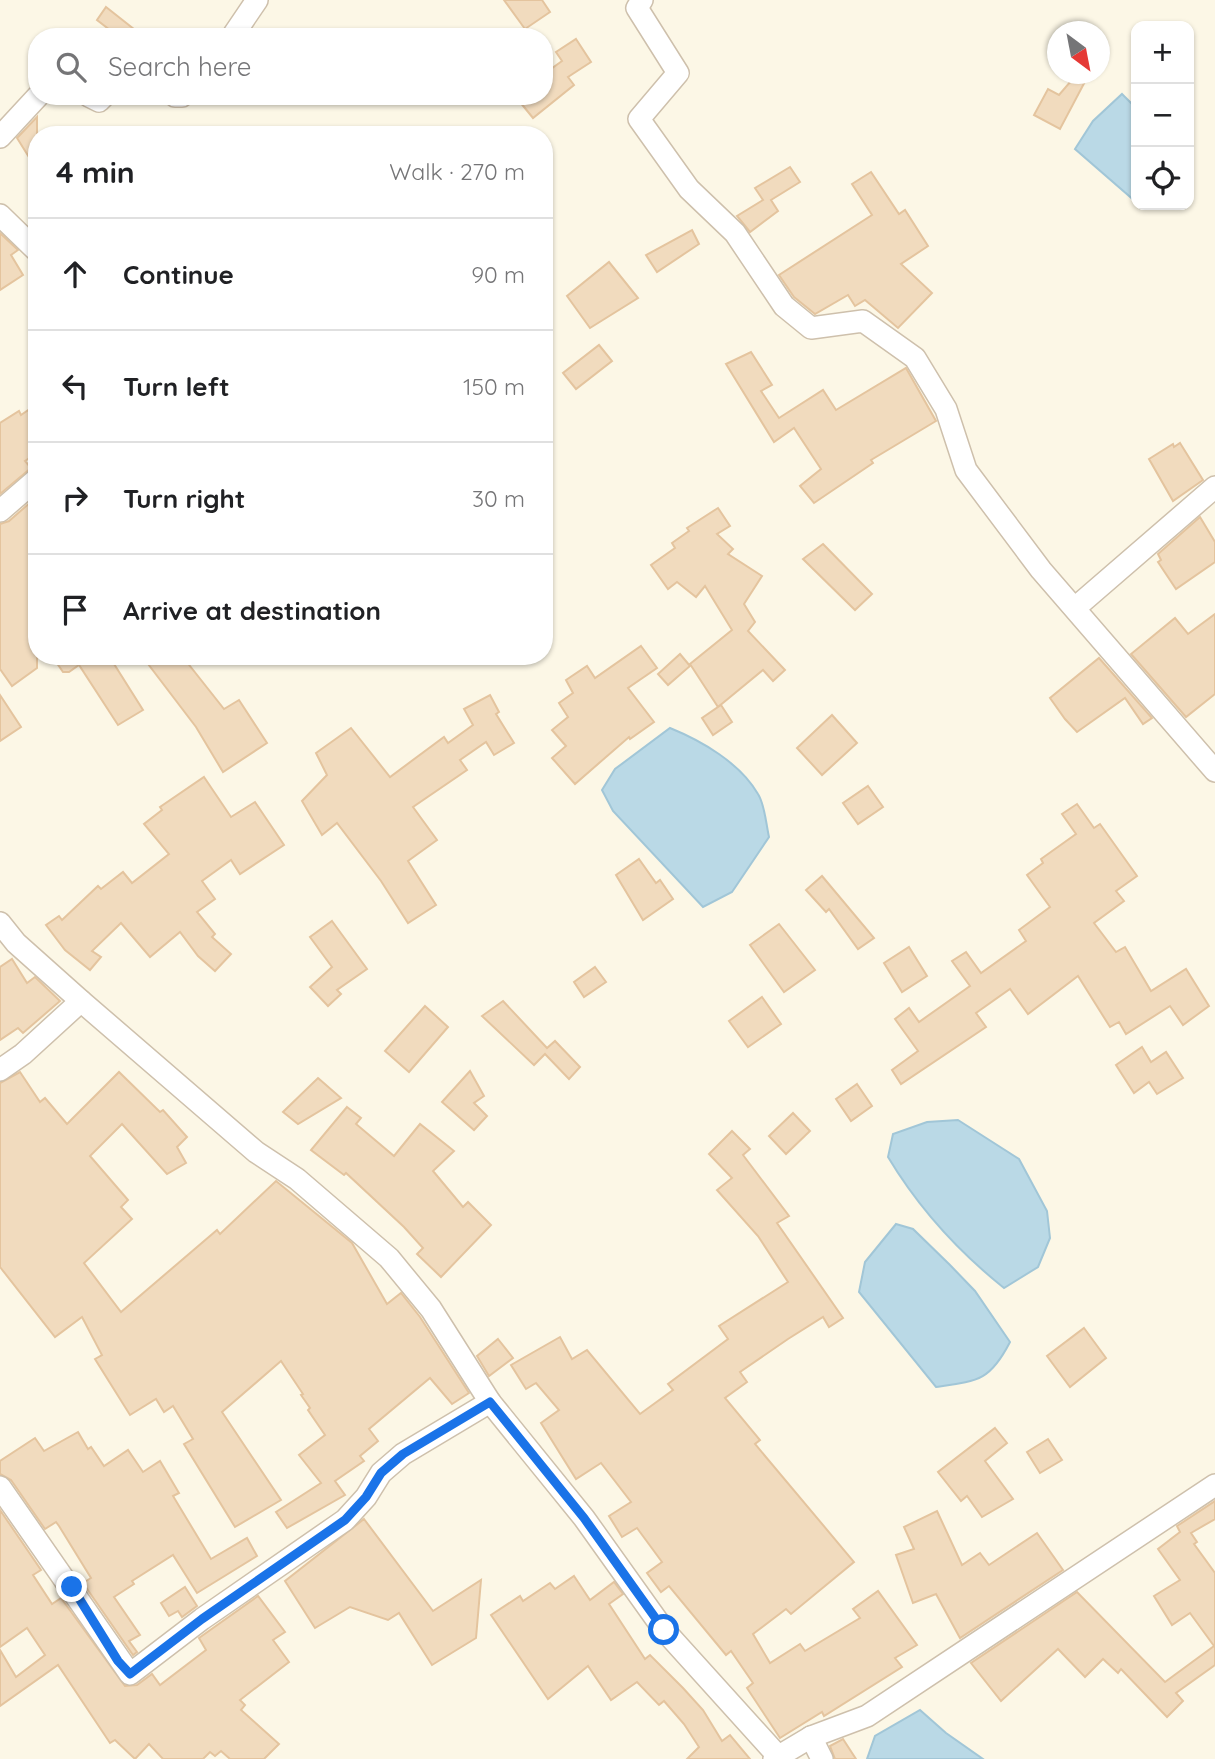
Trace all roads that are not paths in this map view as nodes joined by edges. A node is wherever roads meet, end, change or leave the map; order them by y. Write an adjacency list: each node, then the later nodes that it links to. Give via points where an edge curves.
1 (257, 0): 3 (street)
2 (642, 0): 11 (street, via 637,8 678,73 639,119 689,189 734,233 784,306 811,328 863,321 915,358 946,409 966,470)
3 (238, 28)
4 (30, 105): 5 (street)
5 (0, 137)
6 (0, 215): 7 (street)
7 (28, 242)
8 (28, 487): 10 (street)
9 (1215, 487): 11 (street)
10 (0, 511)
11 (1075, 608): 12 (street)
12 (1215, 771)
13 (0, 923): 14 (street)
14 (81, 1001): 15 (street); 16 (street, via 388,1258 431,1309)
15 (0, 1070)
16 (490, 1402): 18 (street, via 403,1454 381,1473 345,1520 130,1674); 20 (street, via 584,1518 664,1630)
17 (1215, 1485): 19 (street, via 867,1716)
18 (0, 1487)
19 (811, 1737): 20 (street); 21 (street)
20 (776, 1757)
21 (822, 1759)

